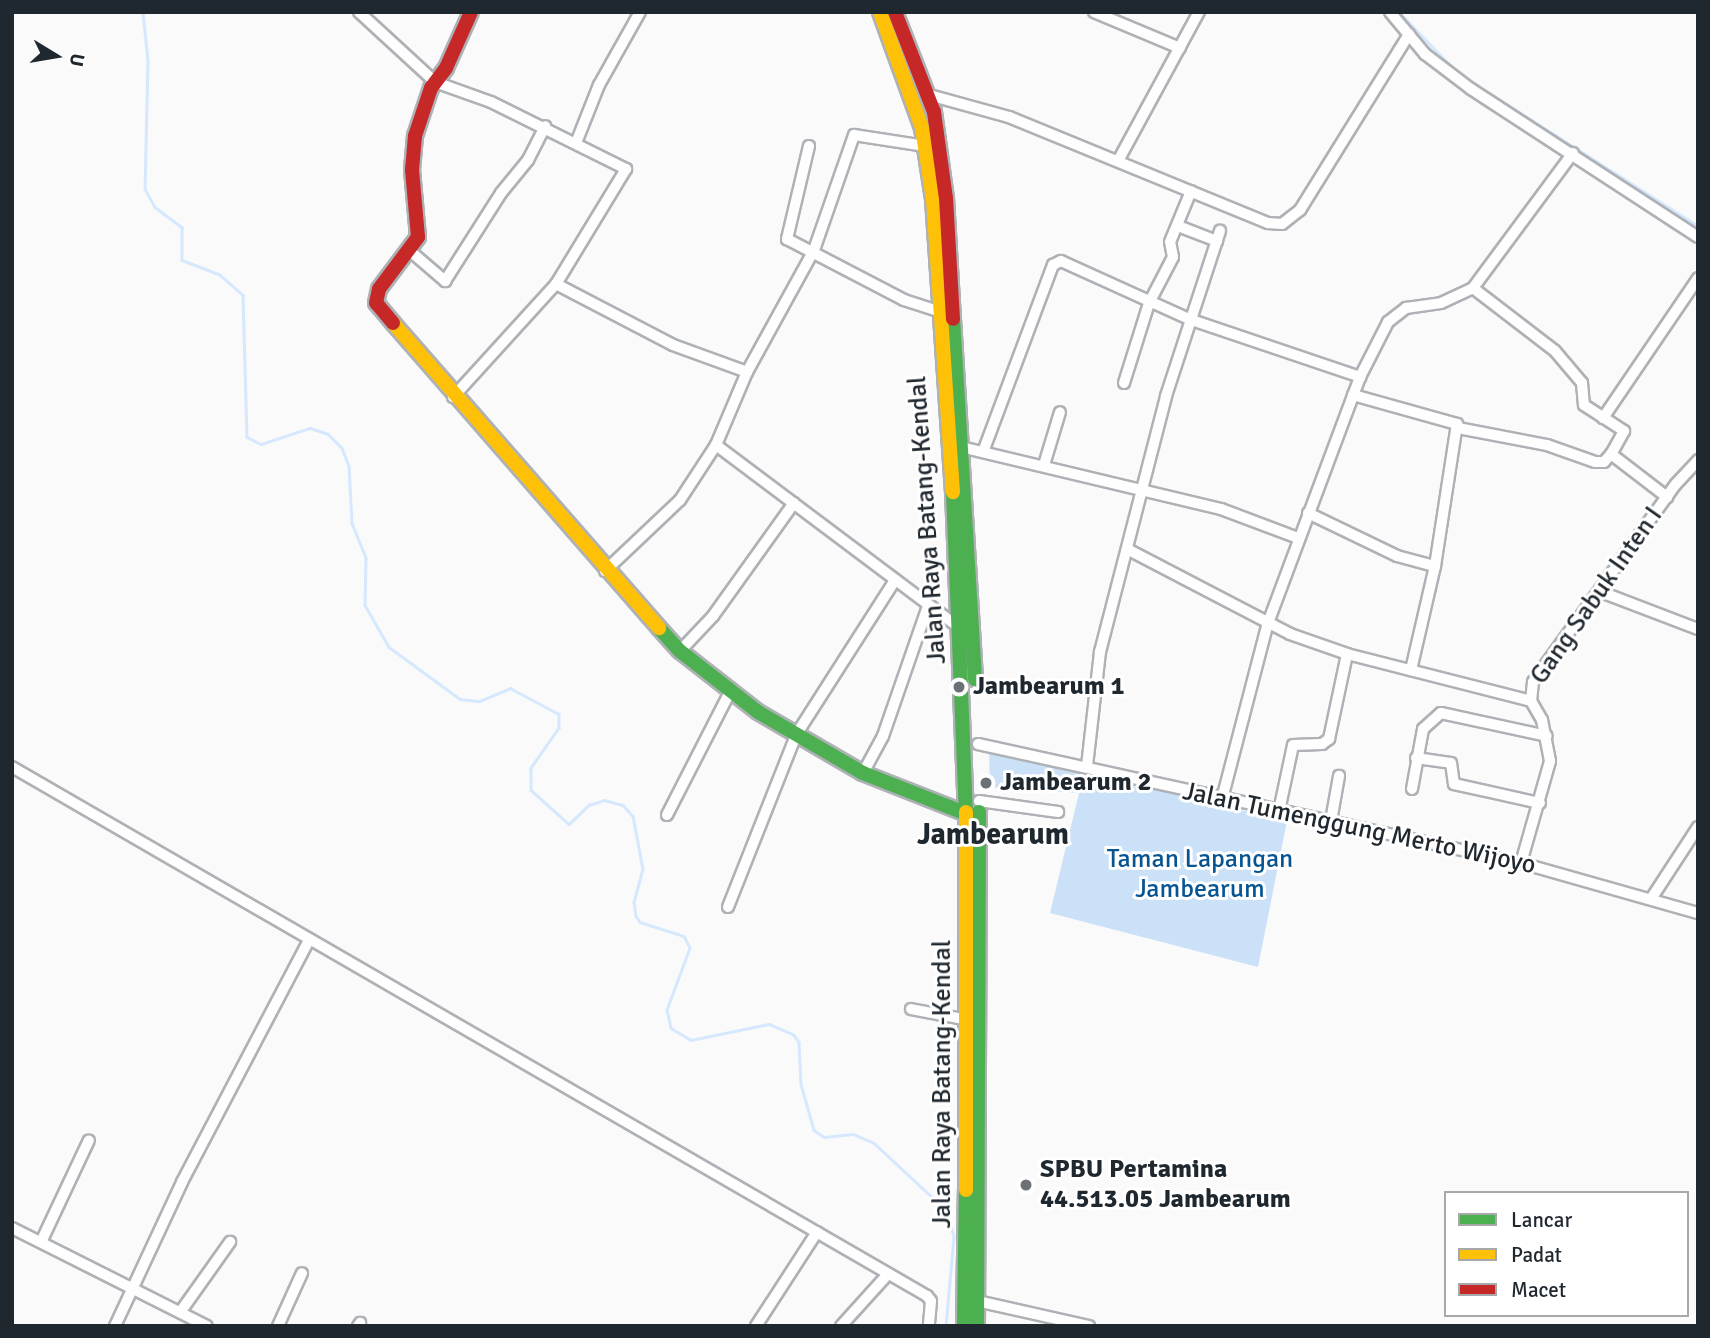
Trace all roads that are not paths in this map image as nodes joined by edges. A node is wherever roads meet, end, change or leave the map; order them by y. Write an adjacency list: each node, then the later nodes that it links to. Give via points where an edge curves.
1 (359, 12): 11 (street)
2 (471, 12): 11 (main road)
3 (640, 12): 14 (street, via 599,85)
4 (880, 12): 16 (main road, Jalan Raya Batang-Kendal, via 915,103)
5 (895, 12): 12 (main road, Jalan Raya Batang-Kendal)
6 (1094, 12): 10 (street)
7 (1199, 12): 10 (street)
8 (1390, 12): 9 (street)
9 (1409, 34): 17 (street, via 1425,54 1471,89); 19 (street, via 1294,217 1282,224 1268,223)
10 (1180, 48): 18 (street)
11 (435, 82): 13 (street); 22 (main road, via 415,136 412,170 418,237)
12 (929, 95): 18 (street, via 1009,117); 39 (main road, Jalan Raya Batang-Kendal, via 946,198)
13 (545, 126): 14 (street); 22 (street, via 528,160 500,193 445,281)
14 (576, 143): 25 (street, via 624,164 626,171)
15 (809, 146): 23 (street, via 785,236)
16 (925, 146): 23 (street, via 854,135); 28 (main road, Jalan Raya Batang-Kendal, via 933,199)
17 (1573, 153): 21 (street); 26 (street)
18 (1118, 161): 19 (street)
19 (1191, 191): 20 (street)
20 (1178, 226): 27 (street, via 1170,242 1174,252 1169,267); 29 (street, via 1218,236)
21 (1698, 237)
22 (409, 250): 34 (main road, via 379,289 376,303)
23 (814, 250): 28 (street, via 904,300); 30 (street)
24 (1698, 278): 36 (street)
25 (556, 284): 30 (street, via 673,345); 34 (street)
26 (1473, 288): 31 (street, via 1441,303 1406,308 1388,322); 36 (street, via 1555,351 1582,383 1584,404)
27 (1149, 303): 29 (street); 32 (street); 40 (street, via 1061,261 1053,265)
28 (937, 312): 44 (main road, Jalan Raya Batang-Kendal)
29 (1189, 319): 31 (street); 45 (street)
30 (747, 372): 38 (street)
31 (1360, 377): 33 (street)
32 (1124, 383)
33 (1353, 395): 37 (street, via 1454,422); 48 (street)
34 (453, 397): 52 (main road)
35 (1060, 412): 43 (street)
36 (1603, 418): 41 (street, via 1623,431)
37 (1458, 428): 41 (street, via 1547,445 1595,463 1604,462); 51 (street)
38 (716, 445): 47 (street); 52 (street, via 680,500)
39 (961, 447): 40 (street); 44 (main road, Jalan Raya Batang-Kendal)
40 (983, 452): 43 (street)
41 (1611, 454): 46 (street)
42 (1698, 460): 46 (street, Gang Sabuk Inten I)
43 (1044, 465): 45 (street)
44 (957, 482): 57 (main road, Jalan Raya Batang-Kendal); 66 (main road, Jalan Raya Batang-Kendal)
45 (1142, 491): 49 (street, via 1221,509); 50 (street)
46 (1667, 497): 54 (street, Gang Sabuk Inten I)
47 (794, 503): 53 (street); 59 (street, via 713,616)
48 (1308, 513): 49 (street); 51 (street, via 1397,556)
49 (1298, 538): 56 (street)
50 (1127, 549): 56 (street); 69 (street, via 1100,652)
51 (1435, 566): 61 (street)
52 (605, 571): 59 (main road)
53 (895, 580): 55 (street); 64 (street)
54 (1601, 592): 58 (street); 63 (street, Gang Sabuk Inten I, via 1533,682)
55 (928, 606): 57 (street); 70 (street, via 883,736)
56 (1268, 623): 60 (street); 73 (street)
57 (961, 629): 78 (main road, Jalan Raya Batang-Kendal)
58 (1698, 629)
59 (680, 651): 62 (main road)
60 (1347, 654): 61 (street); 76 (street, via 1329,739 1322,744 1293,745)
61 (1411, 670): 63 (street)
62 (730, 692): 64 (main road); 79 (street)
63 (1531, 701): 65 (street, Gang Sabuk Inten I)
64 (796, 735): 70 (main road); 84 (street)
65 (1547, 736): 67 (street, via 1446,711 1423,729); 75 (street, Gang Sabuk Inten I, via 1550,761)
66 (978, 744): 69 (street, Jalan Tumenggung Merto Wijoyo); 74 (main road, Jalan Raya Batang-Kendal)
67 (1416, 758): 72 (street); 75 (street, via 1449,762 1454,785)
68 (12, 766): 86 (street)
69 (1087, 766): 73 (street, Jalan Tumenggung Merto Wijoyo)
70 (863, 774): 78 (main road)
71 (1339, 776): 80 (street)
72 (1412, 789)
73 (1222, 799): 76 (street, Jalan Tumenggung Merto Wijoyo)
74 (979, 801): 77 (street); 97 (main road, Jalan Raya Batang-Kendal)
75 (1540, 803): 82 (street, Gang Sabuk Inten I)
76 (1279, 811): 80 (street, Jalan Tumenggung Merto Wijoyo)
77 (1058, 812)
78 (967, 814): 88 (main road, Jalan Raya Batang-Kendal)
79 (667, 815)
80 (1331, 821): 82 (street, Jalan Tumenggung Merto Wijoyo)
81 (1698, 827): 83 (street)
82 (1521, 863): 83 (street, Jalan Tumenggung Merto Wijoyo)
83 (1651, 900): 85 (street, Jalan Tumenggung Merto Wijoyo)
84 (728, 906)
85 (1698, 913)
86 (309, 940): 91 (street); 96 (street)
87 (911, 1009): 88 (street)
88 (968, 1020): 99 (main road, Jalan Raya Batang-Kendal)
89 (89, 1140): 92 (street)
90 (12, 1228): 92 (street)
91 (817, 1232): 95 (street); 103 (street)
92 (42, 1240): 96 (street)
93 (230, 1242): 98 (street)
94 (303, 1273): 102 (street)
95 (888, 1274): 104 (street); 105 (street, via 931,1301)
96 (131, 1285): 98 (street); 100 (street)
97 (978, 1301): 99 (main road, Jalan Raya Batang-Kendal); 106 (street)
98 (181, 1311): 101 (street)
99 (976, 1325)
100 (115, 1326)
101 (206, 1326)
102 (278, 1326)
103 (756, 1326)
104 (841, 1326)
105 (929, 1326)
106 (1089, 1326)

